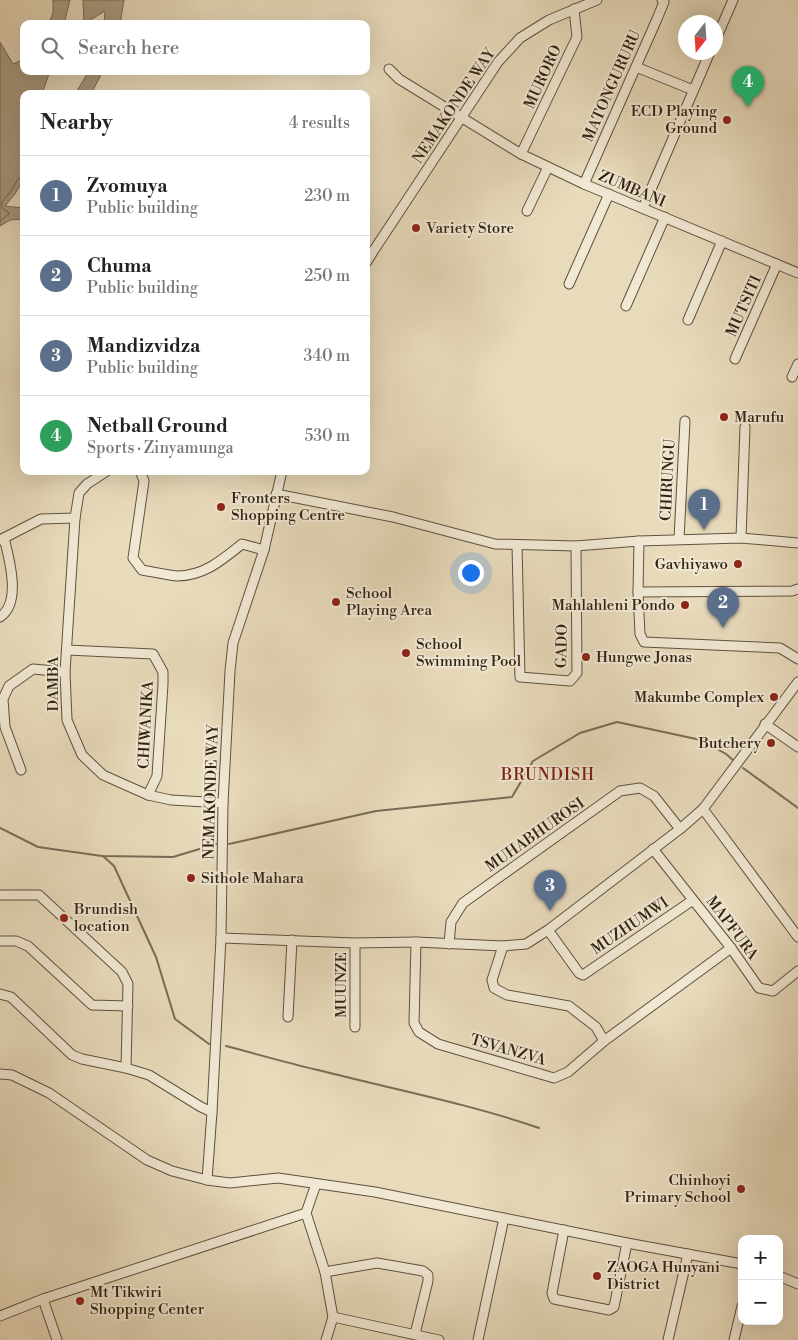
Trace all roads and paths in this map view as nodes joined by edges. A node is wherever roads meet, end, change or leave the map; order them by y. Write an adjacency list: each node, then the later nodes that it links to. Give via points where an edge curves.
1 (597, 0): 4 (street, NEMAKONDE WAY)
2 (662, 0): 7 (street, MATONGURURU, via 664,2)
3 (733, 0): 5 (street)
4 (574, 9): 10 (street, NEMAKONDE WAY, via 520,38 498,62); 11 (street, MURORO, via 577,37)
5 (723, 23)
6 (706, 60): 9 (street)
7 (636, 67): 9 (street); 13 (street, MATONGURURU)
8 (389, 70): 10 (street, ZUMBANI)
9 (693, 90): 15 (street)
10 (461, 118): 11 (street, ZUMBANI); 19 (street, NEMAKONDE WAY)
11 (522, 154): 12 (street, ZUMBANI)
12 (548, 167): 13 (street, ZUMBANI); 16 (street)
13 (584, 184): 14 (street, ZUMBANI)
14 (609, 194): 15 (street, ZUMBANI); 22 (street)
15 (643, 208): 17 (street, ZUMBANI)
16 (527, 211)
17 (665, 217): 18 (street, ZUMBANI); 23 (street)
18 (722, 241): 20 (street, ZUMBANI); 24 (street)
19 (370, 248)
20 (777, 264): 21 (street, ZUMBANI); 25 (street, MUTSITI)
21 (798, 273)
22 (569, 284)
23 (626, 306)
24 (688, 320)
25 (735, 358)
26 (798, 364): 27 (street)
27 (792, 377)
28 (685, 421): 37 (street, CHIRUNGU)
29 (745, 427): 35 (street)
30 (101, 475): 34 (street, DAMBA, via 79,493)
31 (141, 475): 42 (street, via 144,482 133,558 142,570 177,576 198,573 211,568 242,544)
32 (281, 475): 33 (street, NEMAKONDE WAY)
33 (276, 494): 40 (street, via 393,517 495,544); 42 (street, NEMAKONDE WAY)
34 (75, 518): 36 (street, via 41,520); 46 (street, DAMBA)
35 (741, 538): 37 (street); 39 (street)
36 (2, 539): 45 (street, via 12,572 12,599)
37 (679, 540): 38 (street)
38 (639, 541): 41 (street); 44 (street)
39 (798, 543)
40 (517, 545): 41 (street); 41 (street, GADO, via 520,677 570,681 577,673)
41 (576, 546)
42 (264, 550): 54 (street, NEMAKONDE WAY, via 233,643)
43 (798, 589): 44 (street)
44 (638, 592): 47 (street, via 640,634 644,642 780,648)
45 (0, 618)
46 (67, 650): 48 (street, DAMBA); 53 (street, CHIWANIKA, via 153,654 163,672 163,684 157,776)
47 (798, 659)
48 (65, 672): 52 (street, via 33,668 9,686 3,699 5,727); 53 (street, DAMBA, via 67,720 82,754 103,775)
49 (798, 682): 50 (street)
50 (765, 724): 51 (street); 55 (street)
51 (798, 747)
52 (20, 770)
53 (148, 794): 54 (street, DAMBA, via 171,800)
54 (223, 803): 62 (street, NEMAKONDE WAY)
55 (703, 809): 56 (street); 61 (street)
56 (680, 829): 57 (street); 67 (street, MUHABHUROSI, via 654,796 640,788 620,791 463,903 451,922)
57 (653, 849): 59 (street, MAPFURA); 60 (street)
58 (0, 895): 72 (street, via 39,896 122,972 128,984)
59 (693, 900): 60 (street, MUZHUMWI, via 583,975); 69 (street, MAPFURA)
60 (548, 930): 68 (street, via 526,944)
61 (798, 937)
62 (221, 938): 63 (street); 78 (street, NEMAKONDE WAY)
63 (292, 940): 66 (street); 73 (street)
64 (0, 941): 72 (street, via 16,941 28,946 92,1005)
65 (416, 942): 66 (street); 67 (street); 75 (street, TSVANZVA, via 414,1023 419,1032 438,1044 554,1078 568,1072)
66 (355, 943): 74 (street, MUUNZE)
67 (449, 944): 68 (street)
68 (503, 946): 75 (street, via 492,980 494,988 507,995 569,1006 596,1027)
69 (731, 948): 70 (street, MAPFURA, via 759,988 773,991); 75 (street, TSVANZVA)
70 (798, 971)
71 (0, 994): 76 (street, via 11,997 72,1055)
72 (128, 1006): 76 (street)
73 (288, 1017)
74 (354, 1027)
75 (604, 1041)
76 (126, 1068): 78 (street, via 149,1075)
77 (0, 1074): 79 (street, via 12,1075 49,1093 147,1160 172,1171)
78 (212, 1112): 79 (street, NEMAKONDE WAY)
79 (207, 1180): 80 (street, via 230,1183 278,1178)
80 (316, 1184): 81 (street); 82 (street, via 375,1192)
81 (306, 1213): 87 (street); 90 (street)
82 (504, 1218): 83 (street); 98 (street)
83 (564, 1230): 84 (street); 84 (street, via 552,1293 554,1299 609,1310 614,1306)
84 (626, 1243): 85 (street)
85 (688, 1254): 86 (street); 99 (street)
86 (738, 1263)
87 (325, 1272): 92 (street); 94 (street, via 377,1263 423,1271 428,1275 428,1281)
88 (783, 1278): 89 (street)
89 (798, 1284)
90 (43, 1299): 91 (street); 95 (street)
91 (2, 1314)
92 (333, 1317): 94 (street); 96 (street)
93 (738, 1323): 100 (street)
94 (415, 1334): 97 (street)
95 (56, 1340)
96 (326, 1340)
97 (439, 1340)
98 (478, 1340)
99 (668, 1340)
100 (734, 1340)

